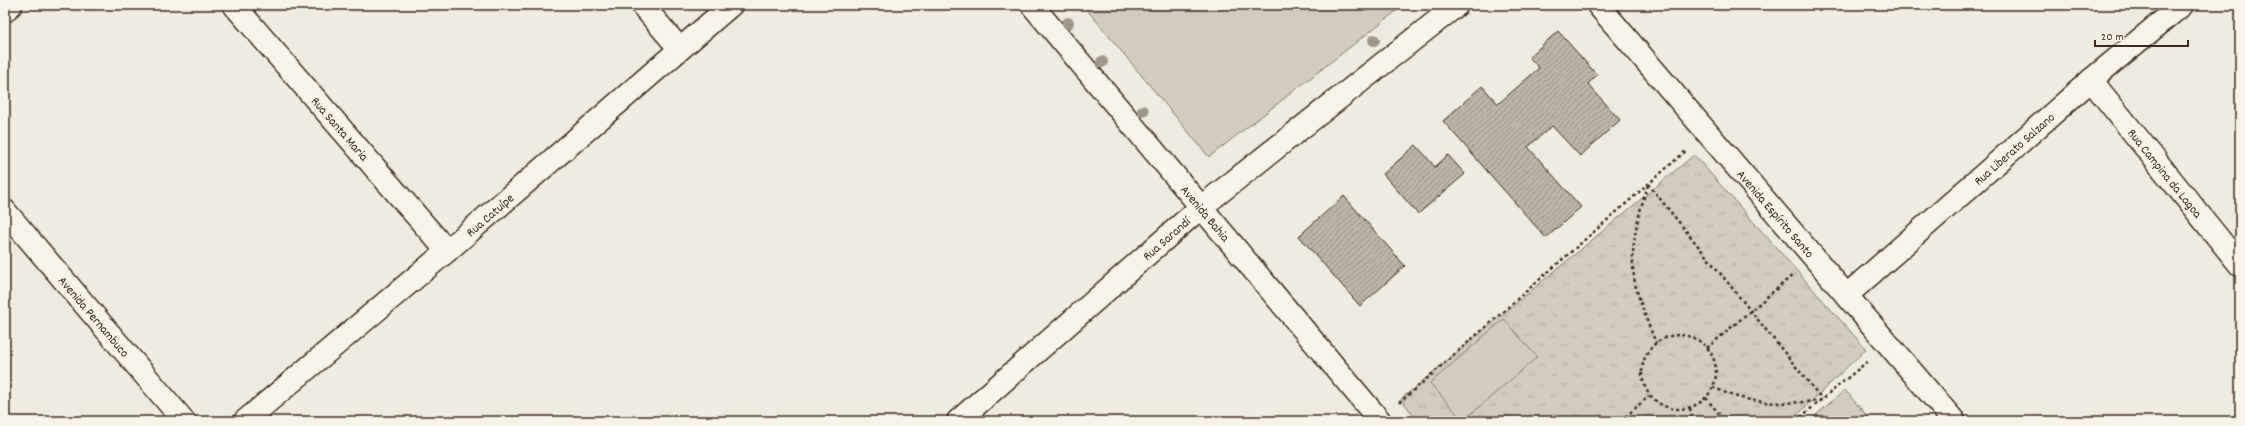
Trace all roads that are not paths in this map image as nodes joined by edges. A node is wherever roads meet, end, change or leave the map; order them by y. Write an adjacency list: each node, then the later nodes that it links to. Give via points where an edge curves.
1 (12, 5): 9 (street)
2 (234, 5): 14 (street, Rua Santa Maria)
3 (642, 5): 10 (street)
4 (731, 5): 10 (street, Rua Catuípe)
5 (1032, 5): 12 (street, Avenida Bahia)
6 (1457, 5): 12 (street, Rua Sarandí)
7 (1598, 5): 16 (street, Avenida Espírito Santo)
8 (2182, 5): 11 (street, Rua Liberato Salzano)
9 (5, 10)
10 (680, 49): 14 (street, Rua Catuípe)
11 (2091, 80): 15 (street, Rua Campina da Lagoa); 16 (street, Rua Liberato Salzano)
12 (1200, 208): 19 (street, Rua Sarandí); 20 (street, Avenida Bahia)
13 (5, 211): 17 (street, Avenida Pernambuco)
14 (447, 251): 18 (street, Rua Catuípe)
15 (2240, 265)
16 (1847, 294): 21 (street, Avenida Espírito Santo)
17 (184, 421)
18 (245, 421)
19 (958, 421)
20 (1379, 421)
21 (1954, 421)

